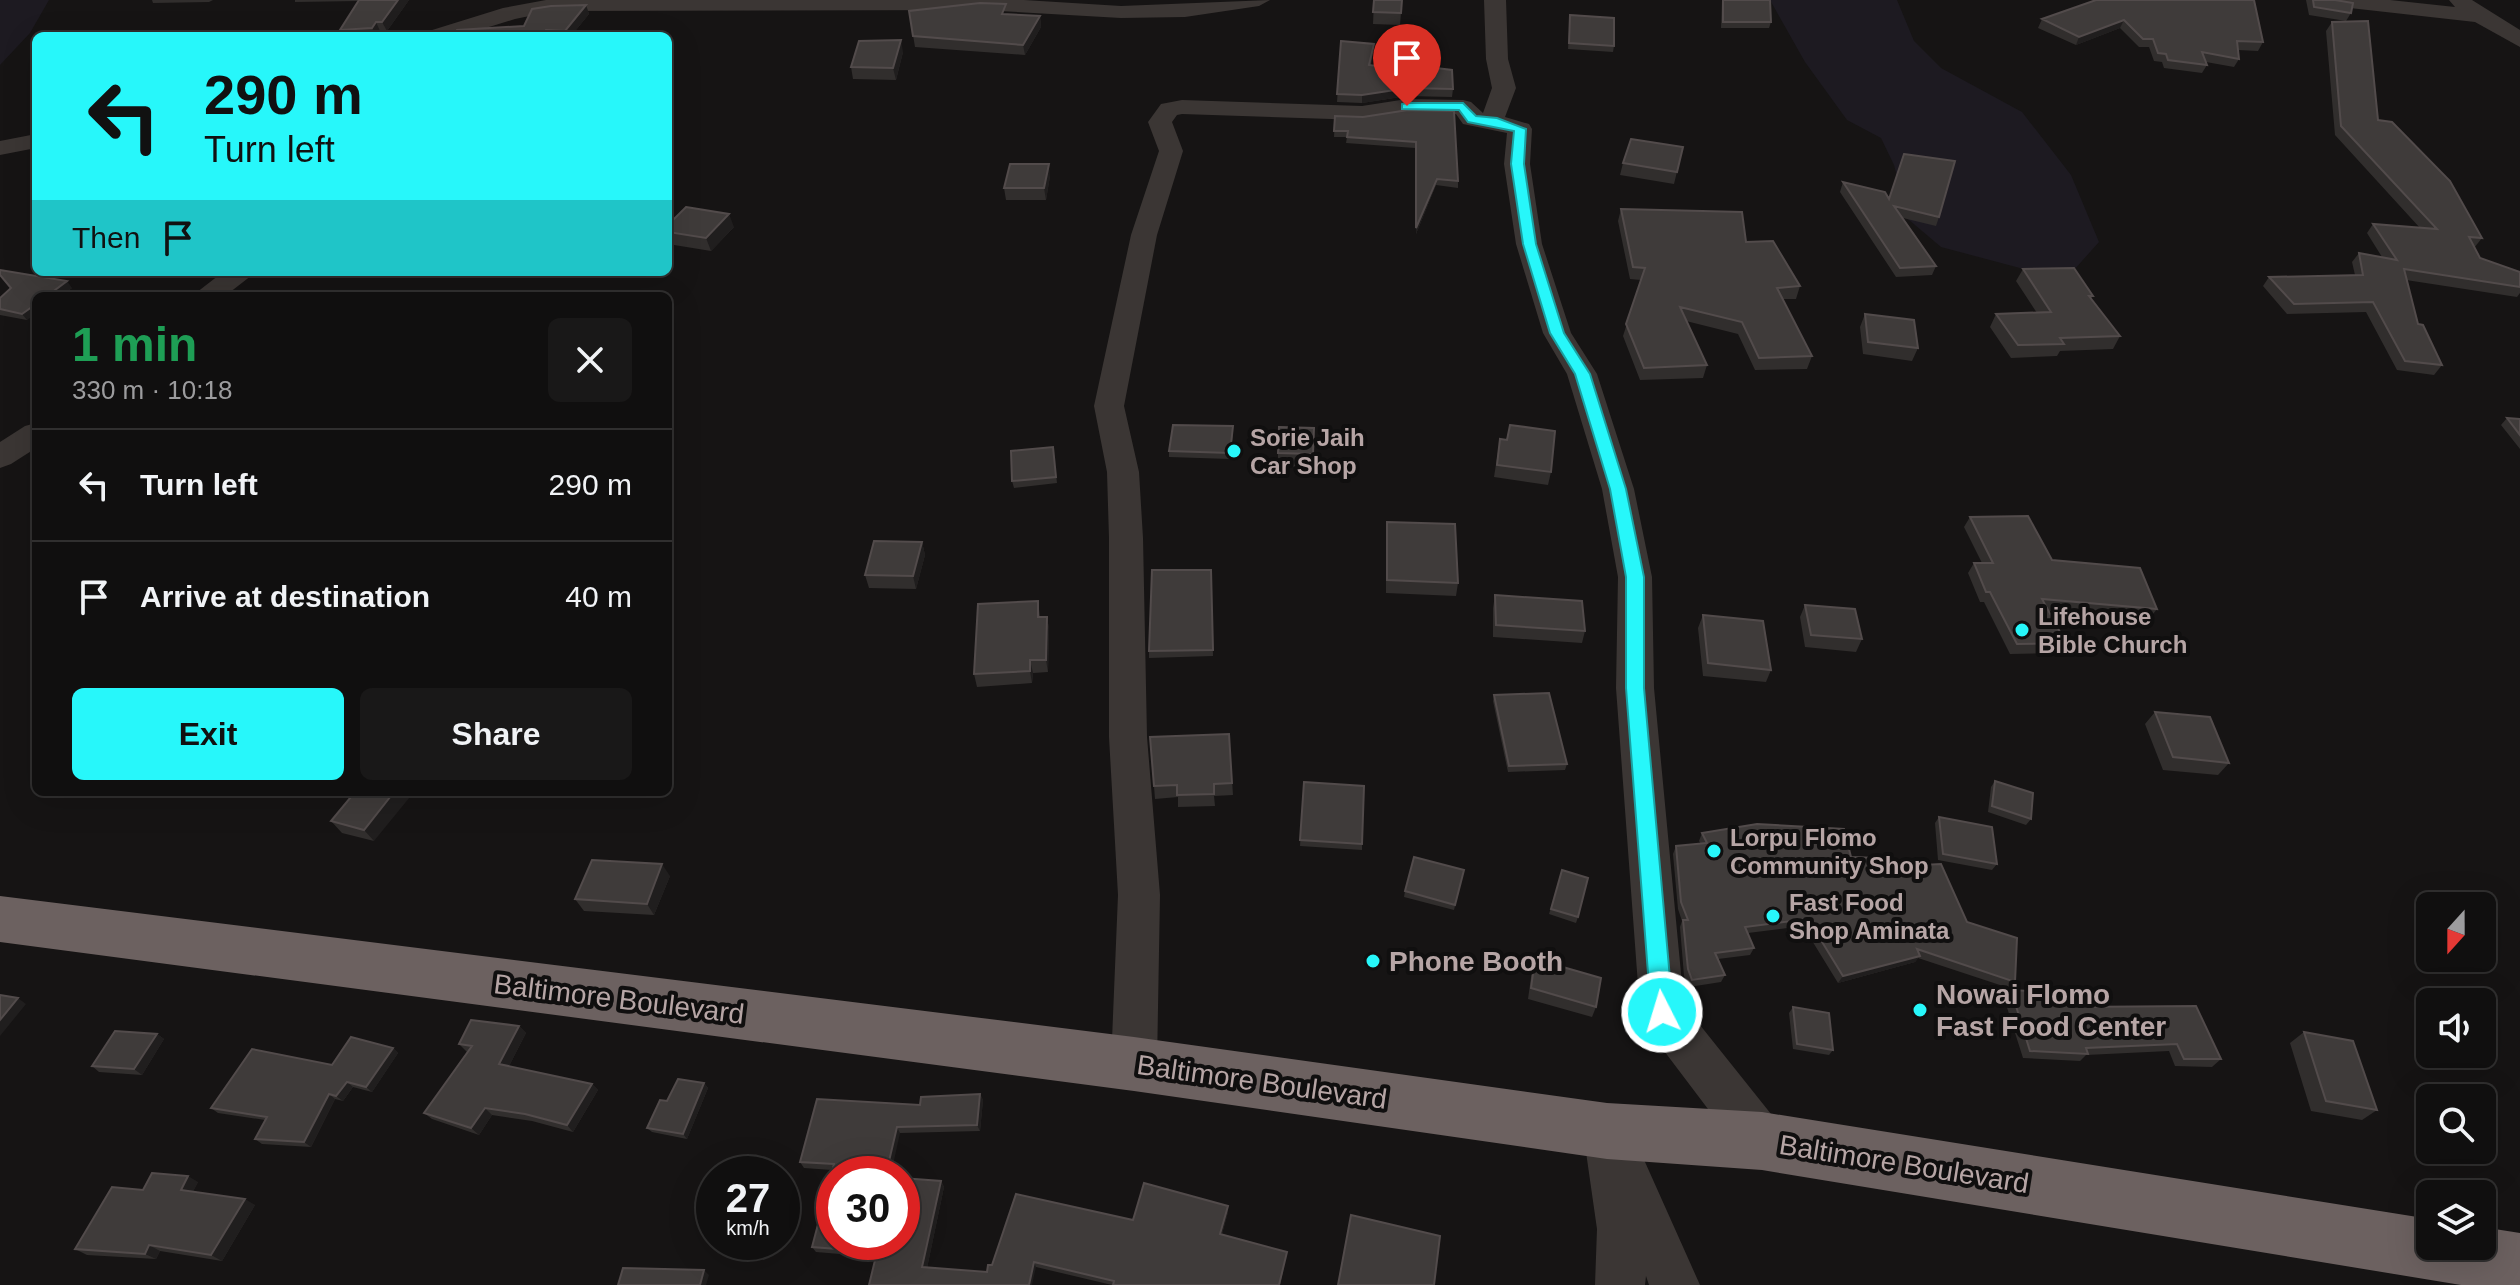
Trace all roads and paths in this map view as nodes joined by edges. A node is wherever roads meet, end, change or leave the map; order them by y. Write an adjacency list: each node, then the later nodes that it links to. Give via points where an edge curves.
1 (1259, 0): 4 (street, via 1185,11 1121,12)
2 (1495, 0): 10 (street, via 1497,59 1504,88)
3 (2332, 0): 5 (street)
4 (808, 2): 8 (street, via 554,5)
5 (2467, 8): 9 (street)
6 (457, 12): 7 (street)
7 (440, 32)
8 (449, 32)
9 (2520, 40)
10 (1492, 121): 18 (street, via 1472,119 1463,107 1296,113 1182,107 1169,109 1160,122 1171,151 1144,235 1109,406 1123,472 1128,737 1139,895); 20 (street, via 1520,129 1517,164 1529,244 1557,333 1582,374 1618,489 1635,577 1635,688 1662,1012)
11 (32, 142): 12 (street)
12 (0, 148)
13 (236, 276): 14 (street)
14 (212, 292)
15 (32, 436): 16 (street)
16 (0, 457)
17 (0, 919): 18 (highway, Baltimore Boulevard)
18 (1134, 1064): 19 (highway, Baltimore Boulevard)
19 (1607, 1131): 20 (highway, Baltimore Boulevard); 22 (street, via 1622,1229); 23 (street)
20 (1762, 1141): 21 (highway, Baltimore Boulevard)
21 (2520, 1264)
22 (1620, 1285)
23 (1675, 1285)

